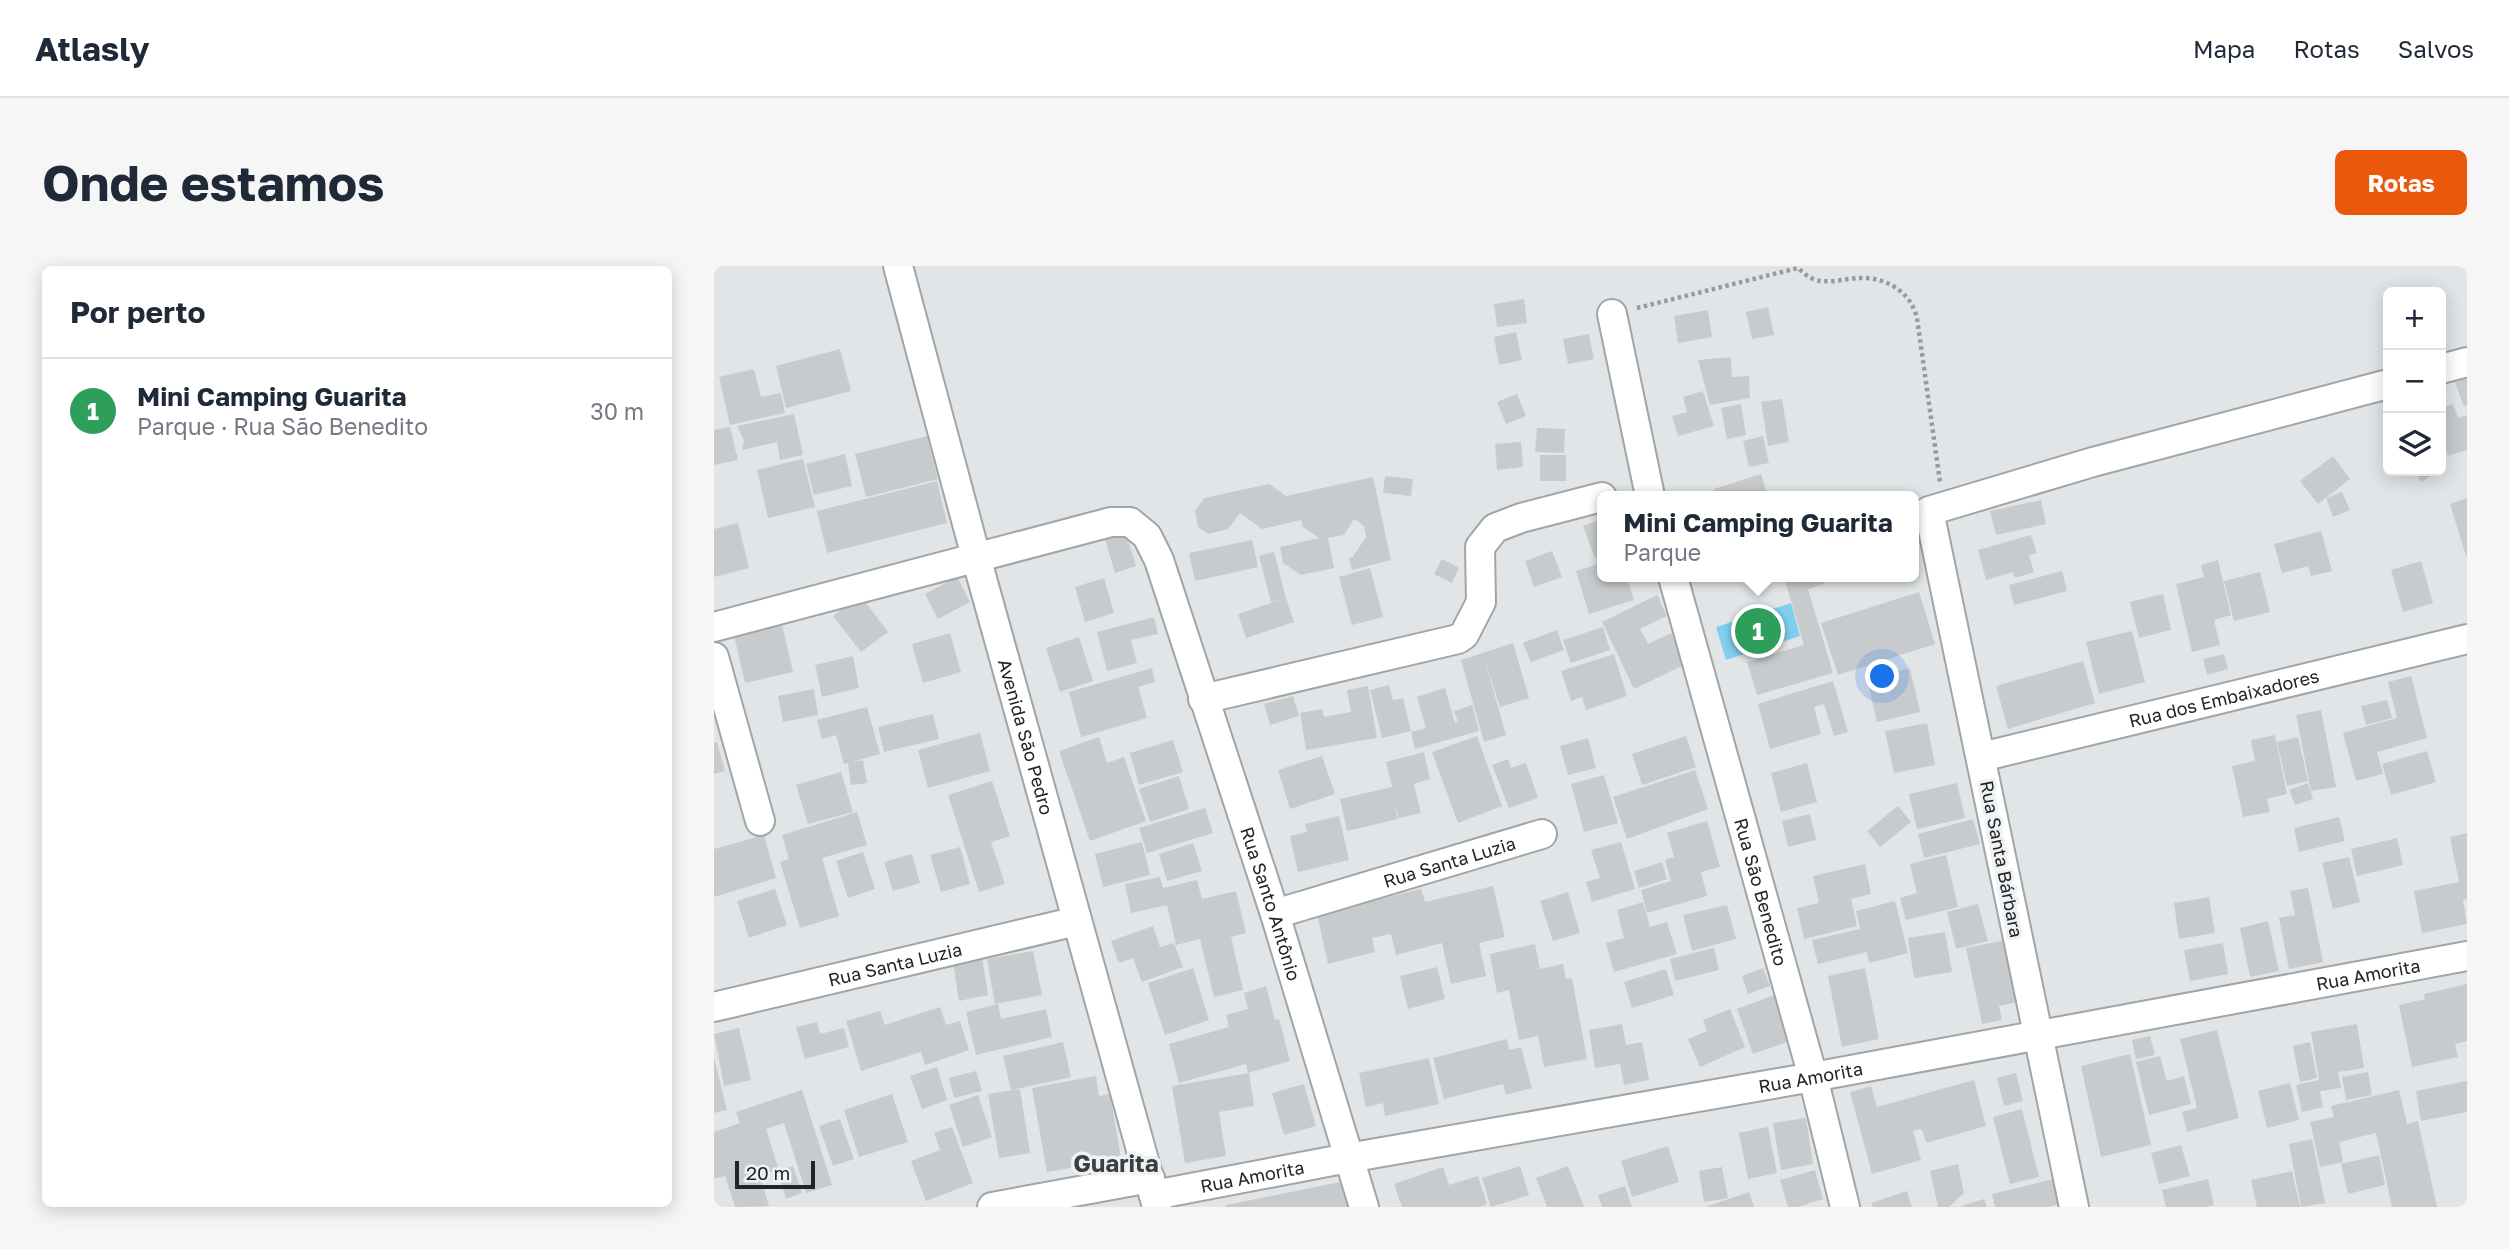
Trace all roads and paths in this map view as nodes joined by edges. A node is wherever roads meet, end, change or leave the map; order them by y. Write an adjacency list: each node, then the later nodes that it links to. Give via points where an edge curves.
1 (898, 266): 9 (street, Avenida São Pedro)
2 (1612, 314): 6 (street); 8 (path, via 1798,268 1824,281 1874,279 1898,289 1914,306 1917,318)
3 (2467, 362): 4 (street)
4 (2446, 368)
5 (2383, 385): 8 (street, via 2093,462)
6 (1649, 491)
7 (1597, 499): 14 (street, via 1495,528 1480,547 1481,602 1458,639)
8 (1936, 510): 15 (street, Rua Santa Bárbara)
9 (976, 556): 11 (street); 14 (street, Rua Santo Antônio, via 1111,522 1130,522 1147,536 1159,560); 19 (street, Avenida São Pedro)
10 (1674, 582): 23 (street, Rua São Benedito)
11 (714, 628)
12 (2467, 639): 15 (street, Rua dos Embaixadores)
13 (714, 657): 16 (street)
14 (1203, 699): 18 (street, Rua Santo Antônio)
15 (1982, 757): 22 (street, Rua Santa Bárbara)
16 (760, 821)
17 (1542, 834): 18 (street, Rua Santa Luzia)
18 (1275, 914): 24 (street, Rua Santo Antônio)
19 (1077, 921): 21 (street, Rua Santa Luzia); 25 (street, Avenida São Pedro)
20 (2467, 956): 22 (street, Rua Amorita)
21 (714, 1007)
22 (2036, 1034): 23 (street, Rua Amorita); 29 (street, Rua Santa Bárbara)
23 (1813, 1077): 24 (street, Rua Amorita); 28 (street, Rua São Benedito)
24 (1348, 1158): 25 (street, Rua Amorita); 27 (street, Rua Santo Antônio)
25 (1154, 1193): 26 (street, Rua Amorita)
26 (992, 1207)
27 (1364, 1207)
28 (1845, 1207)
29 (2074, 1207)

